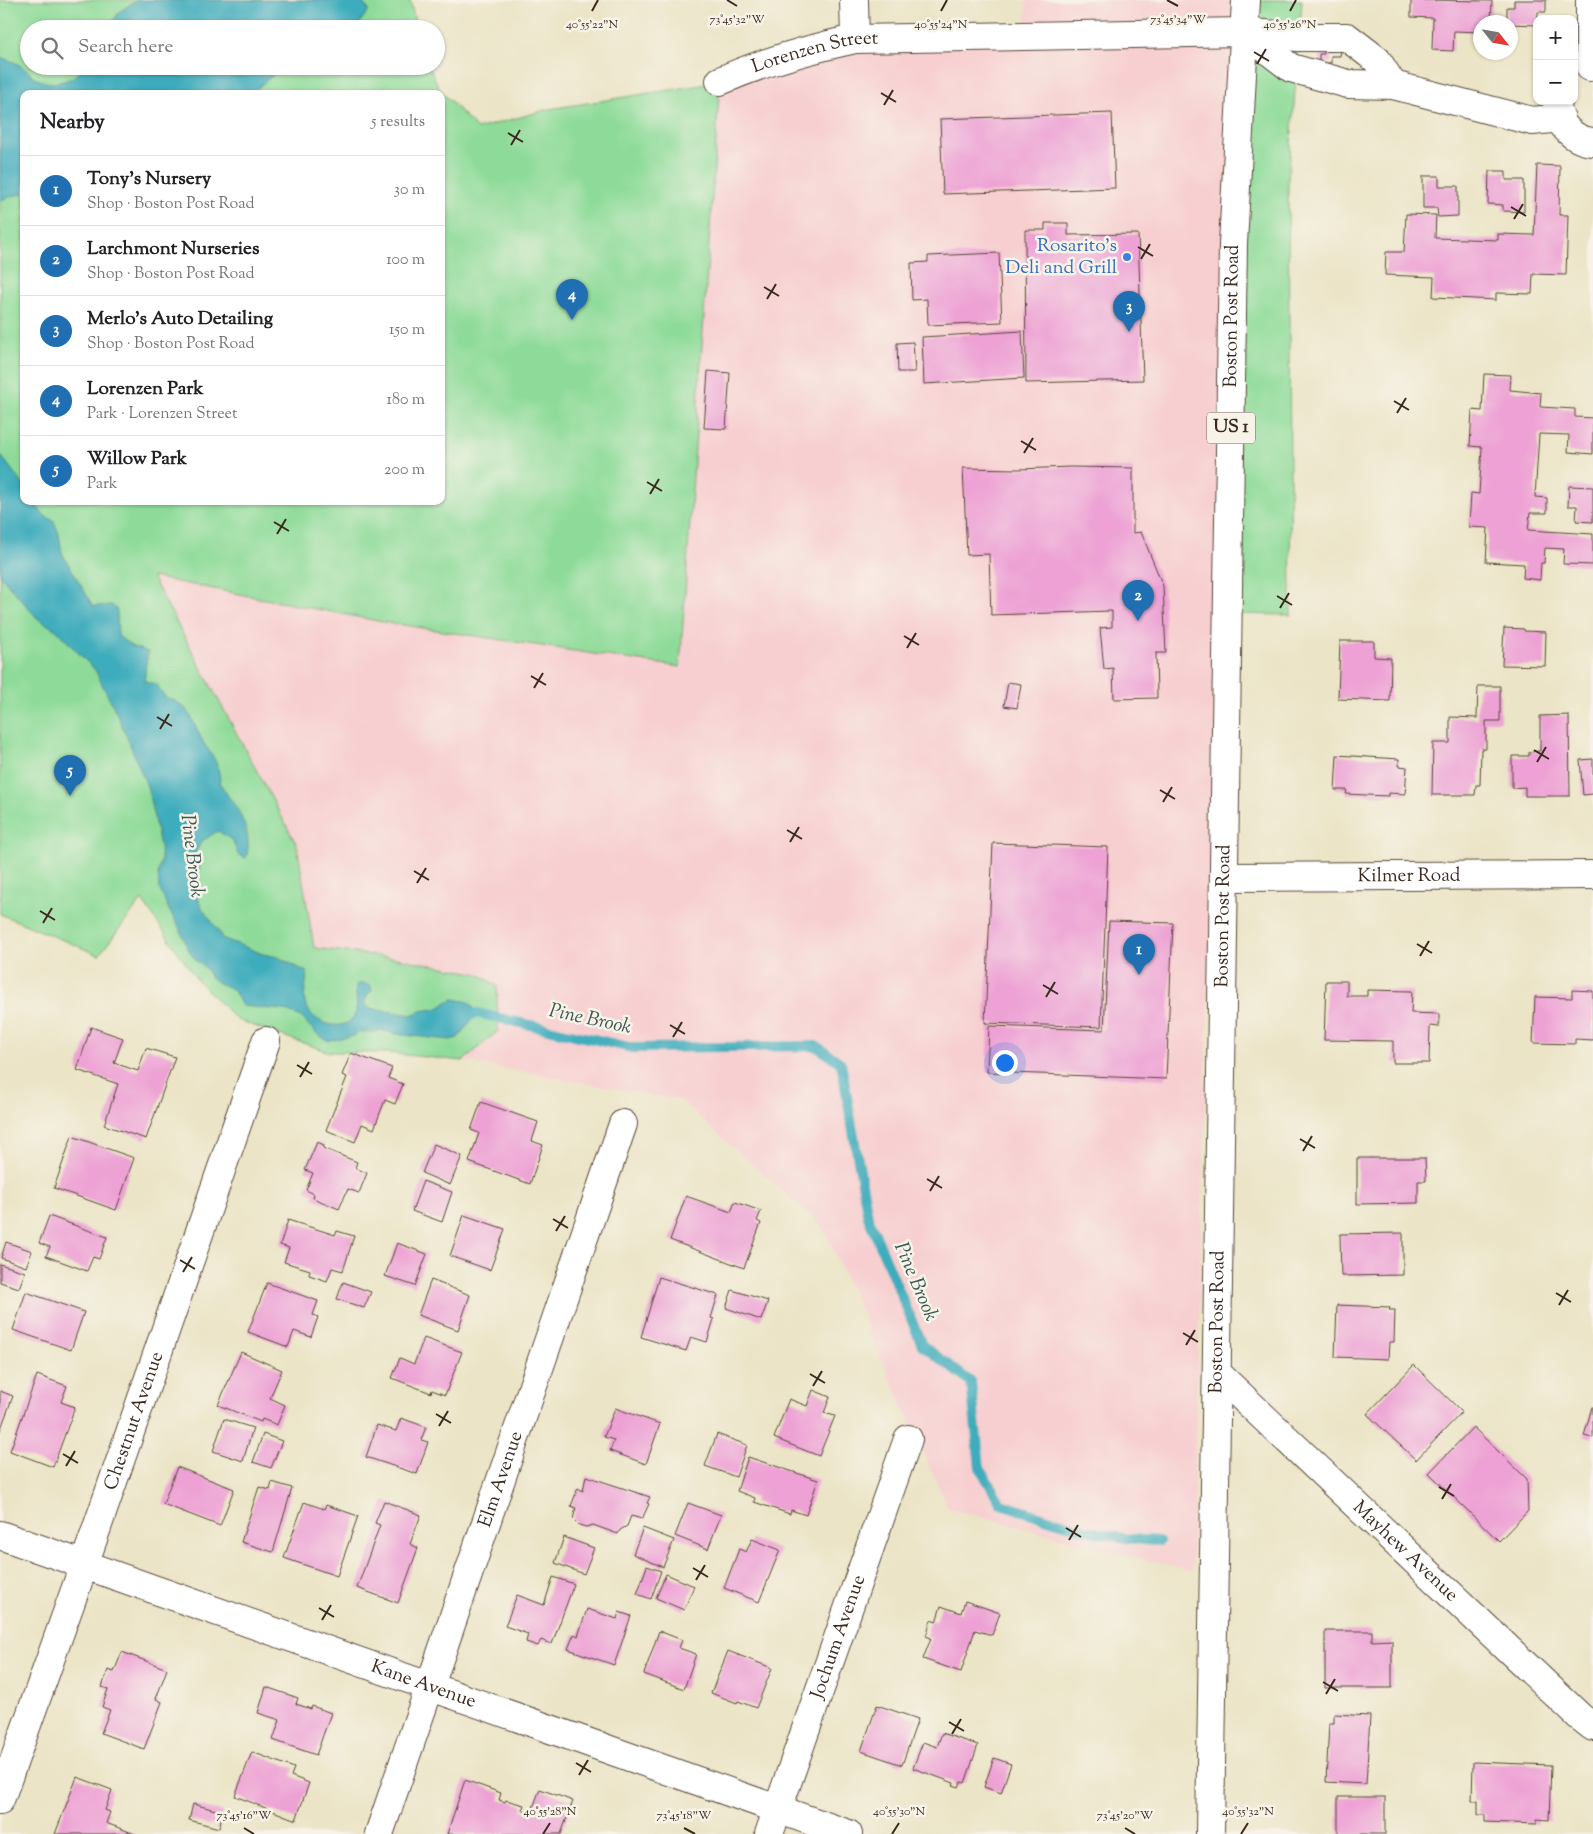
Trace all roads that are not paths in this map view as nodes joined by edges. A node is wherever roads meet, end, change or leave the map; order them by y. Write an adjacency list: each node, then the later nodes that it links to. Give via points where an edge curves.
1 (854, 0): 5 (street)
2 (1246, 0): 4 (street, Boston Post Road / US 1)
3 (1590, 0): 6 (street)
4 (1244, 32): 5 (street, Lorenzen Street); 8 (street, via 1291,68 1348,84); 8 (street, Lorenzen Street, via 1348,37 1378,60); 12 (street, Boston Post Road / US 1, via 1234,244)
5 (855, 39): 7 (street, Lorenzen Street, via 746,69)
6 (1586, 69)
7 (720, 82)
8 (1393, 86): 9 (street, via 1532,120)
9 (1559, 110): 10 (street, via 1561,122 1570,133 1581,140)
10 (1593, 142)
11 (1593, 875): 12 (street, Kilmer Road)
12 (1225, 876): 15 (street, Boston Post Road / US 1)
13 (266, 1040): 18 (street, Chestnut Avenue)
14 (623, 1124): 19 (street, Elm Avenue)
15 (1218, 1374): 20 (street, Mayhew Avenue); 25 (street, Boston Post Road / US 1)
16 (908, 1440): 22 (street, Jochum Avenue)
17 (0, 1535): 18 (street, Kane Avenue)
18 (84, 1565): 19 (street, Kane Avenue); 21 (street, Chestnut Avenue)
19 (430, 1686): 22 (street, Kane Avenue); 23 (street, Elm Avenue)
20 (1593, 1727)
21 (0, 1800)
22 (774, 1822): 24 (street, Kane Avenue)
23 (379, 1834)
24 (848, 1834)
25 (1210, 1834)

